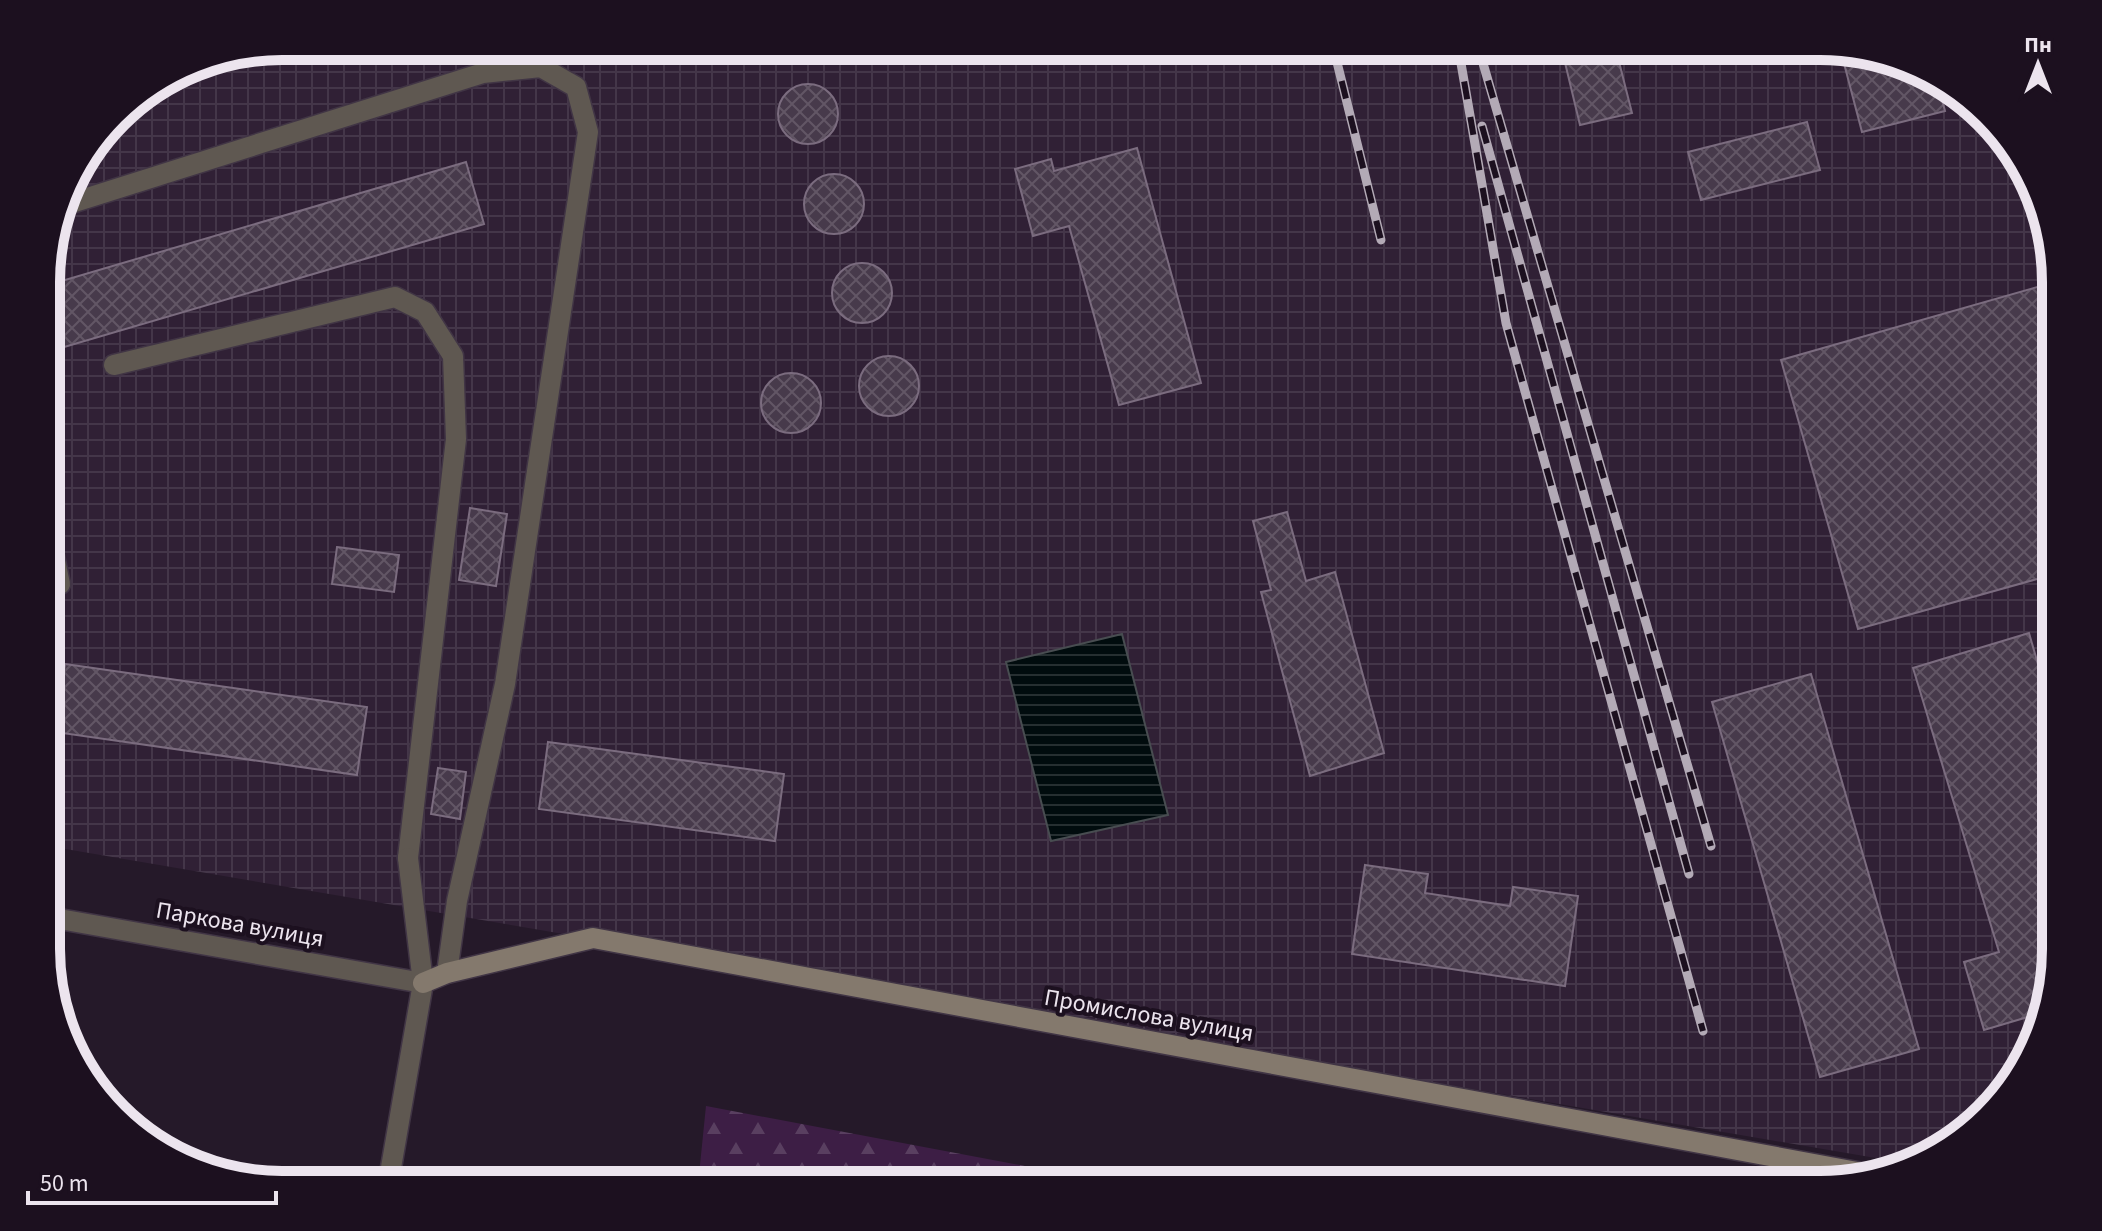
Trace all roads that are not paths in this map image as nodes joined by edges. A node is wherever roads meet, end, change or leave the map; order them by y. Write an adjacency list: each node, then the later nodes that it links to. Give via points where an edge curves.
1 (75, 202): 4 (street, via 483,73 541,67 576,87 588,132 505,684 457,901)
2 (114, 365): 5 (street, via 395,297 425,312 453,356 456,439 408,858)
3 (60, 919): 5 (street, Паркова вулиця)
4 (447, 973): 5 (street, Промислова вулиця); 6 (street, Промислова вулиця, via 593,938)
5 (423, 983): 7 (street)
6 (1844, 1170)
7 (390, 1171)

